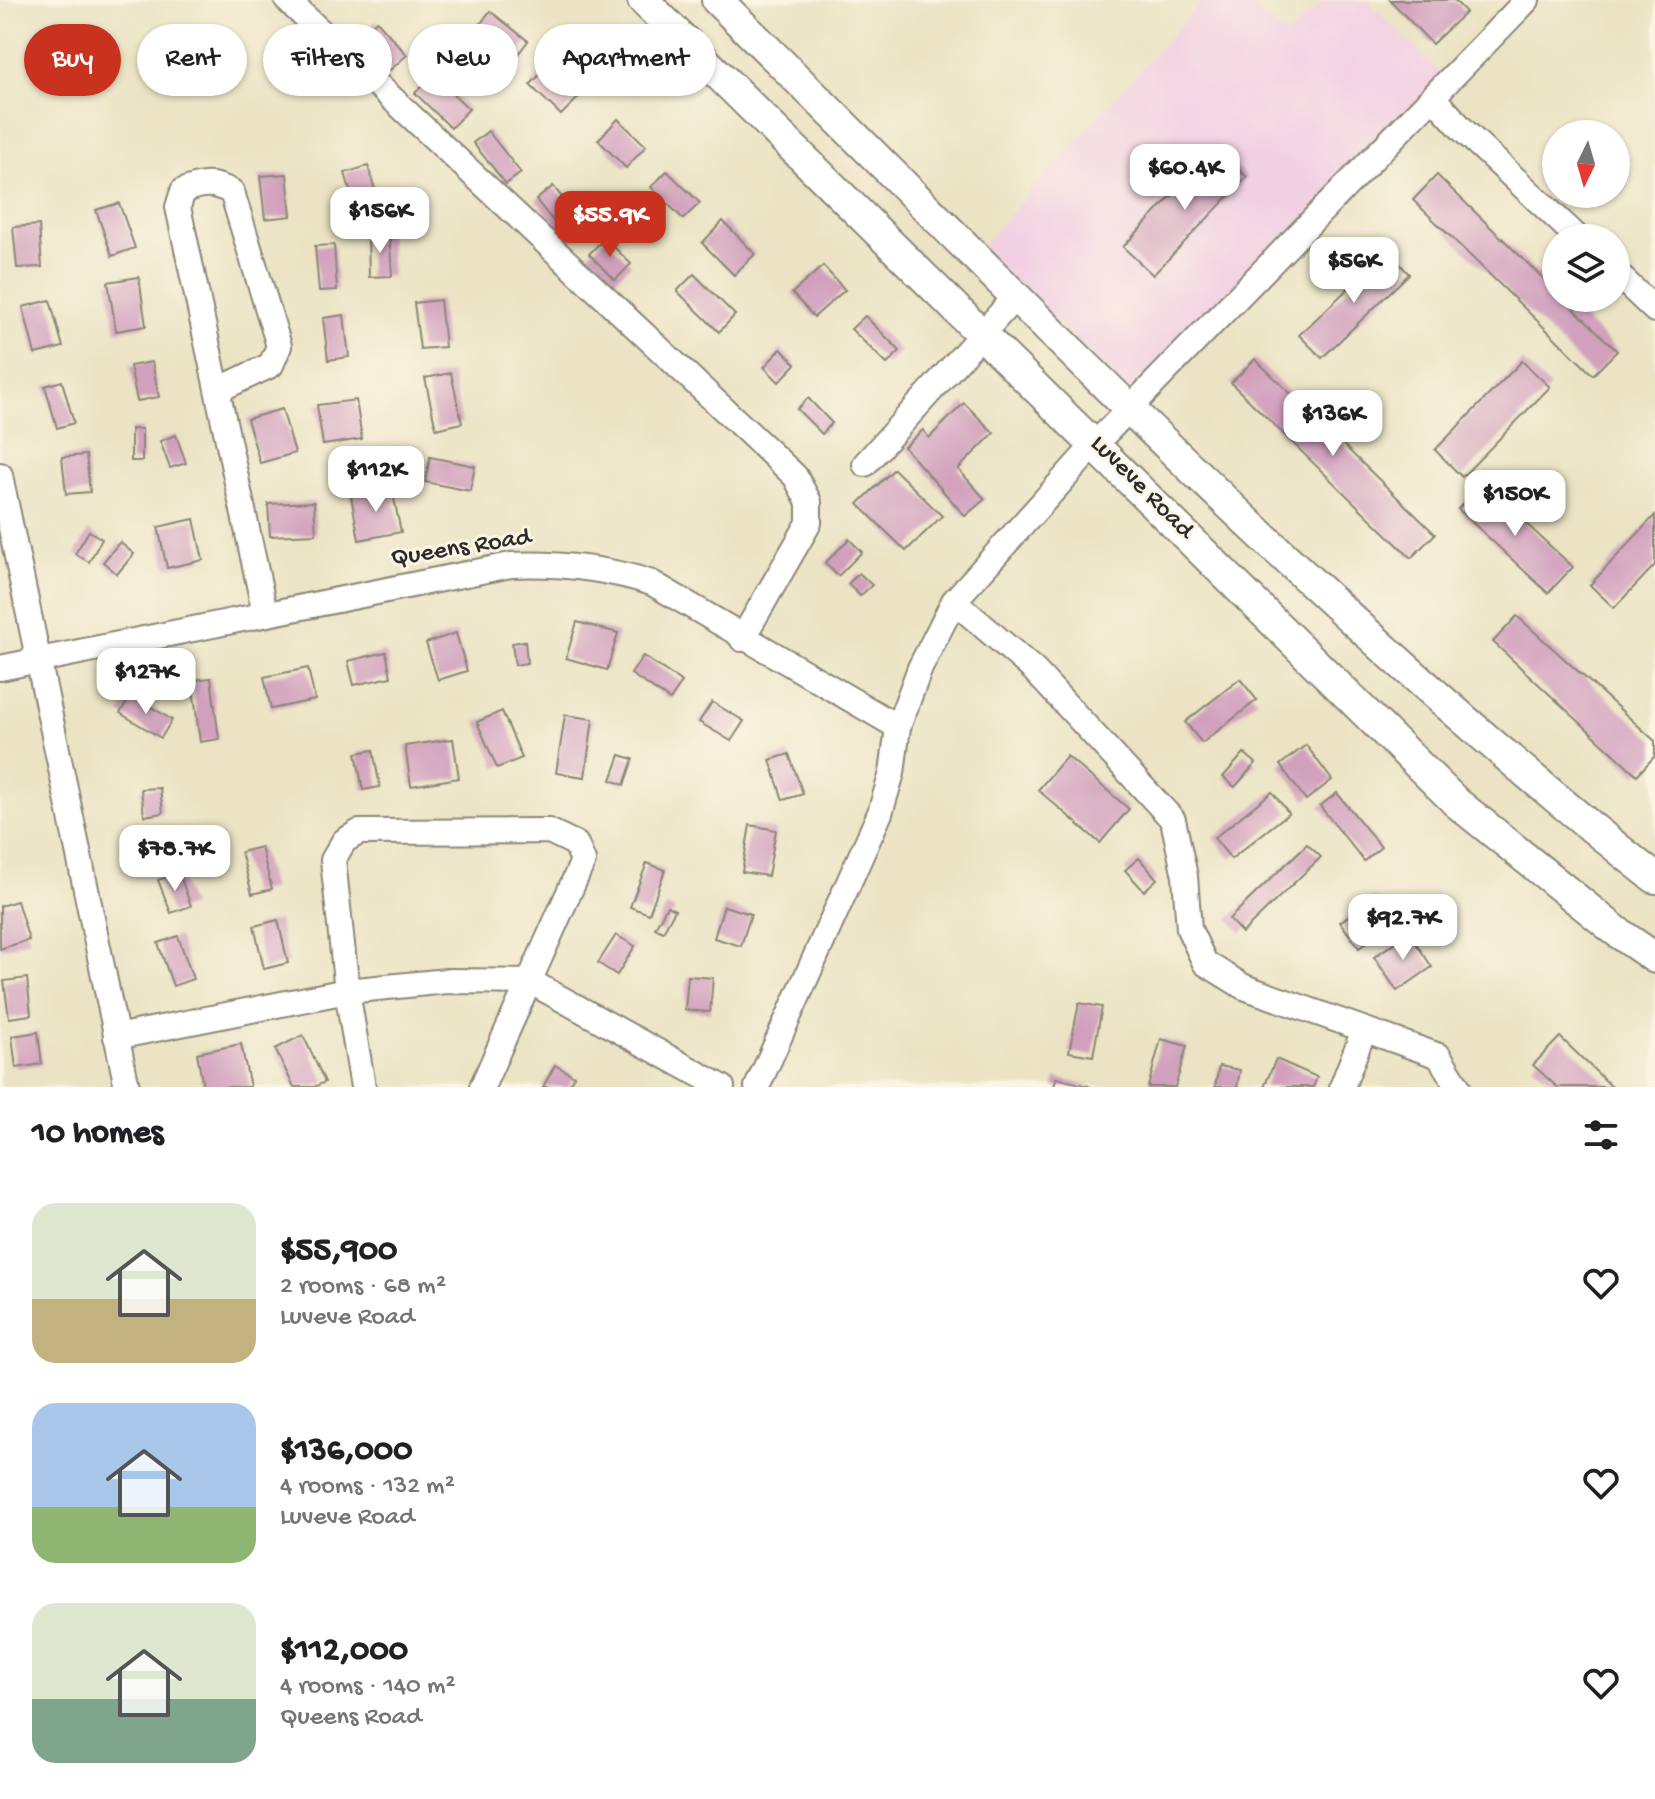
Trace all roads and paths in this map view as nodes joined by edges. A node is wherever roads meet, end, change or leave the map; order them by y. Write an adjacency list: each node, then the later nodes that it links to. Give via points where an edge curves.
1 (287, 0): 18 (street, via 795,476 809,502 809,523)
2 (643, 0): 10 (street, Luveve Road)
3 (717, 0): 8 (street, Luveve Road)
4 (1527, 0): 5 (street)
5 (1434, 98): 6 (street); 12 (street)
6 (1563, 224)
7 (1630, 286): 9 (street)
8 (1017, 295): 10 (street); 12 (street, Luveve Road)
9 (1655, 310)
10 (980, 333): 13 (street, Luveve Road); 14 (street)
11 (218, 390): 11 (street, via 178,207 183,191 200,184 232,192 279,346 271,365); 17 (street)
12 (1132, 409): 13 (street); 22 (street, Luveve Road, via 1380,645)
13 (1096, 443): 16 (street); 23 (street, Luveve Road, via 1457,803)
14 (865, 464)
15 (0, 475): 19 (street)
16 (954, 601): 21 (street); 26 (street, via 1034,670 1173,820 1189,929 1205,963 1244,987)
17 (265, 613): 18 (street, Queens Road, via 511,565 556,563 616,571 652,583); 19 (street, Queens Road)
18 (742, 639): 21 (street, Queens Road)
19 (39, 660): 20 (street, Queens Road); 27 (street)
20 (0, 668)
21 (898, 727): 32 (street, via 880,813)
22 (1655, 878)
23 (1655, 958)
24 (531, 982): 25 (street, via 447,981); 25 (street, via 583,861 576,844 549,831 359,832 344,841 333,860); 30 (street); 31 (street)
25 (347, 991): 27 (street); 29 (street)
26 (1364, 1030): 33 (street); 34 (street, via 1439,1056)
27 (116, 1037): 28 (street)
28 (127, 1087)
29 (363, 1087)
30 (482, 1087)
31 (722, 1087)
32 (757, 1087)
33 (1342, 1087)
34 (1458, 1087)

